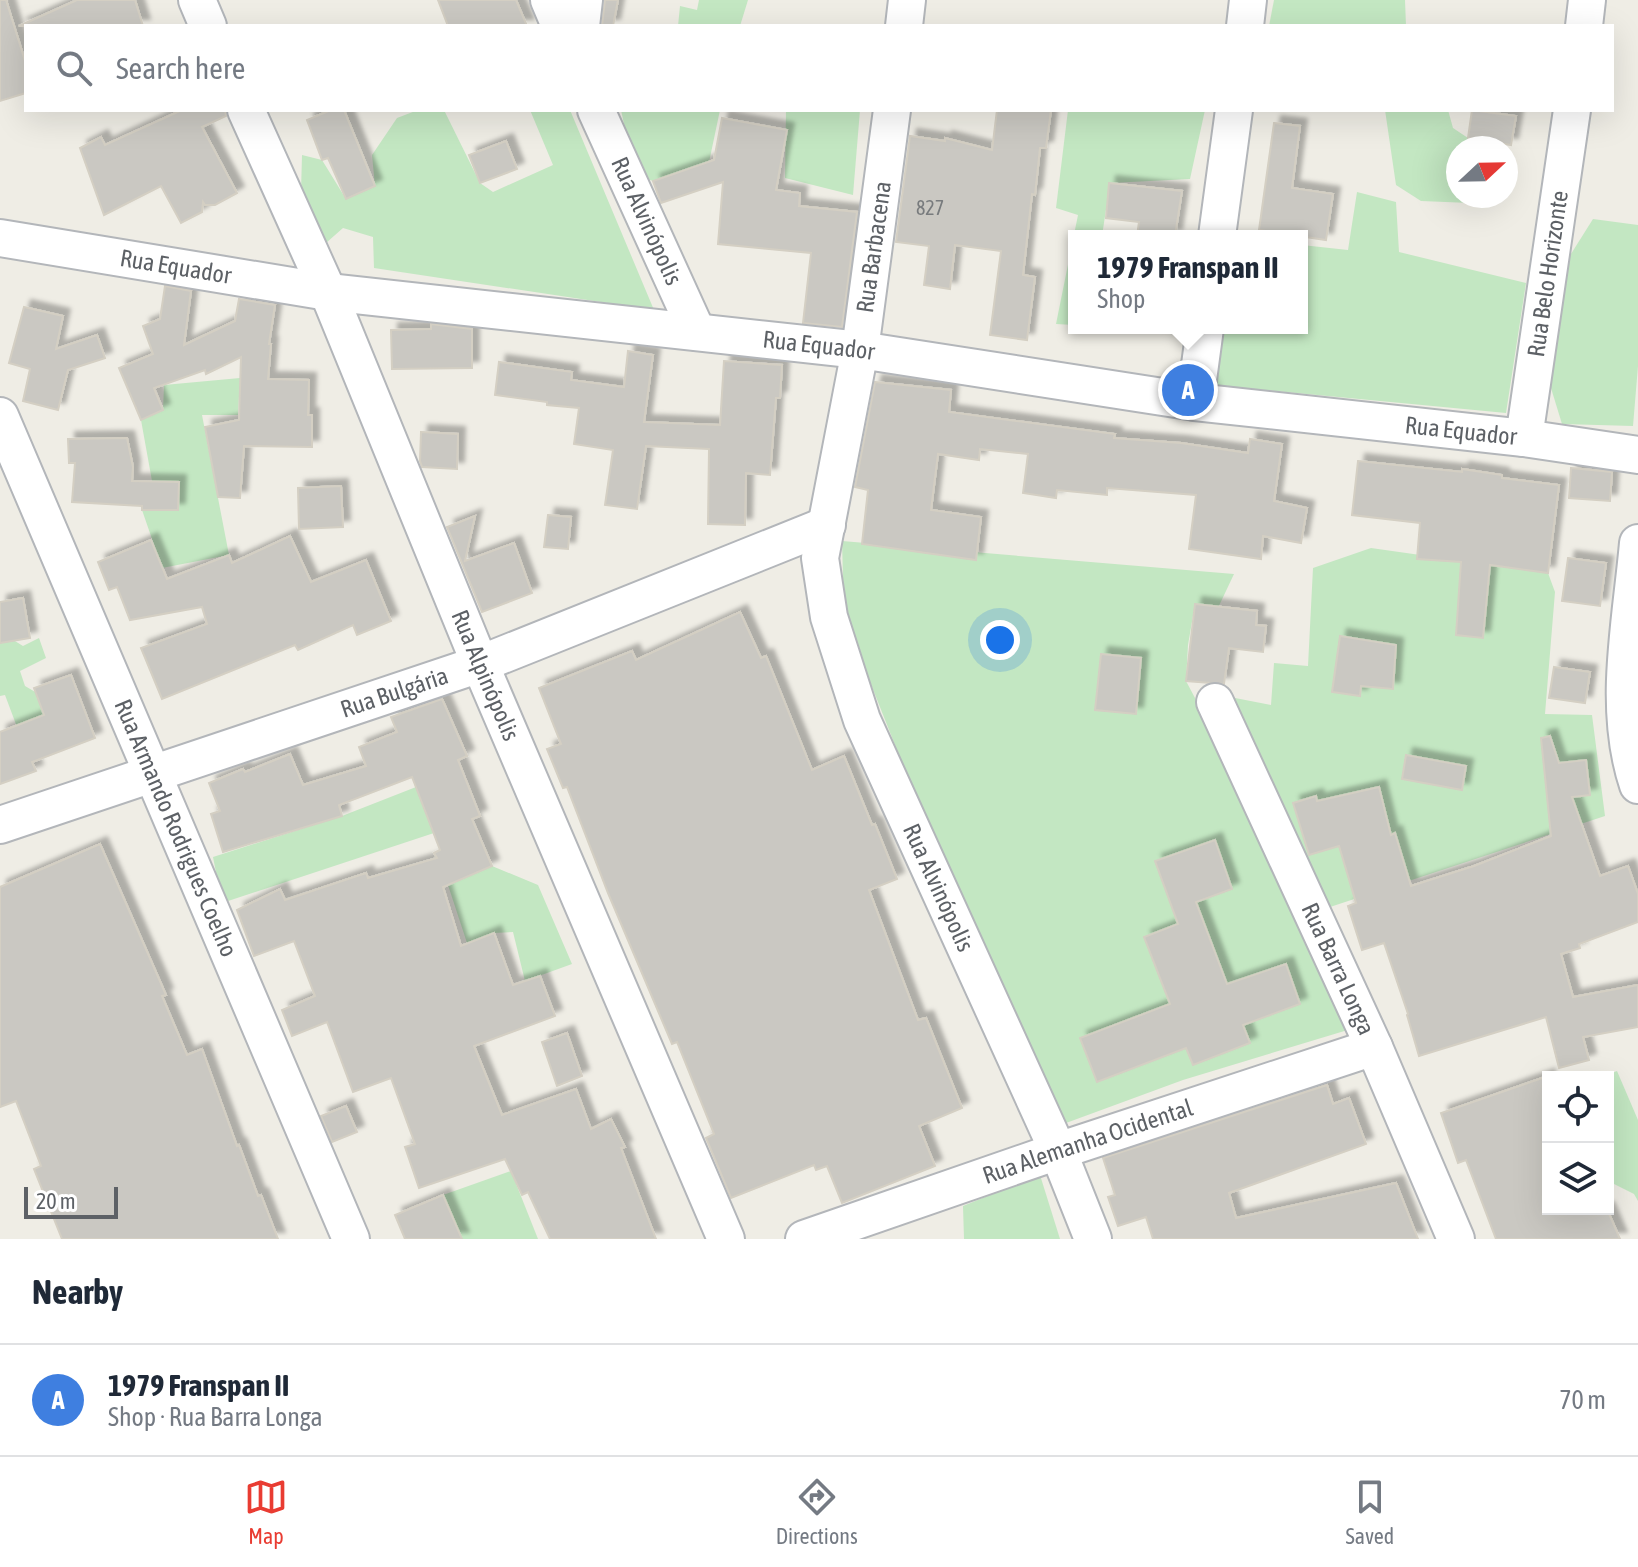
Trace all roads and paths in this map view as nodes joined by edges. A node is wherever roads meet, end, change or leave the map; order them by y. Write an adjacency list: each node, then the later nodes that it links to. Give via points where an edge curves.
1 (197, 0): 7 (street)
2 (549, 0): 8 (street)
3 (584, 0): 9 (street)
4 (907, 0): 10 (street)
5 (1248, 0): 11 (street)
6 (1587, 0): 12 (street)
7 (207, 24)
8 (559, 24)
9 (581, 24)
10 (904, 24)
11 (1245, 24)
12 (1584, 24)
13 (247, 112): 20 (street, Rua Alpinópolis)
14 (597, 112): 21 (street, Rua Alvinópolis)
15 (892, 112): 23 (street, Rua Barbacena)
16 (1234, 112): 18 (street)
17 (1572, 112): 26 (street, Rua Belo Horizonte)
18 (1218, 230)
19 (0, 238): 20 (street, Rua Equador)
20 (328, 292): 21 (street, Rua Equador); 30 (street, Rua Alpinópolis)
21 (697, 332): 23 (street, Rua Equador)
22 (1204, 334): 24 (street)
23 (860, 350): 24 (street, Rua Equador); 28 (street, Rua Barbacena)
24 (1195, 402): 26 (street, Rua Equador)
25 (0, 416): 32 (street, Rua Armando Rodrigues Coelho)
26 (1524, 438): 27 (street, Rua Equador)
27 (1638, 455)
28 (827, 525): 30 (street, Rua Bulgária); 36 (street, Rua Alvinópolis, via 820,558 829,617 862,720)
29 (1638, 543): 33 (street, via 1623,700)
30 (480, 664): 32 (street, Rua Bulgária); 38 (street, Rua Alpinópolis)
31 (1215, 702): 35 (street, Rua Barra Longa)
32 (151, 773): 34 (street, Rua Bulgária); 37 (street, Rua Armando Rodrigues Coelho)
33 (1638, 785)
34 (0, 825)
35 (1374, 1047): 36 (street, Rua Alemanha Ocidental); 41 (street, Rua Barra Longa)
36 (1058, 1151): 39 (street, Rua Alemanha Ocidental); 40 (street, Rua Alvinópolis)
37 (351, 1239)
38 (726, 1239)
39 (804, 1239)
40 (1093, 1239)
41 (1456, 1239)

